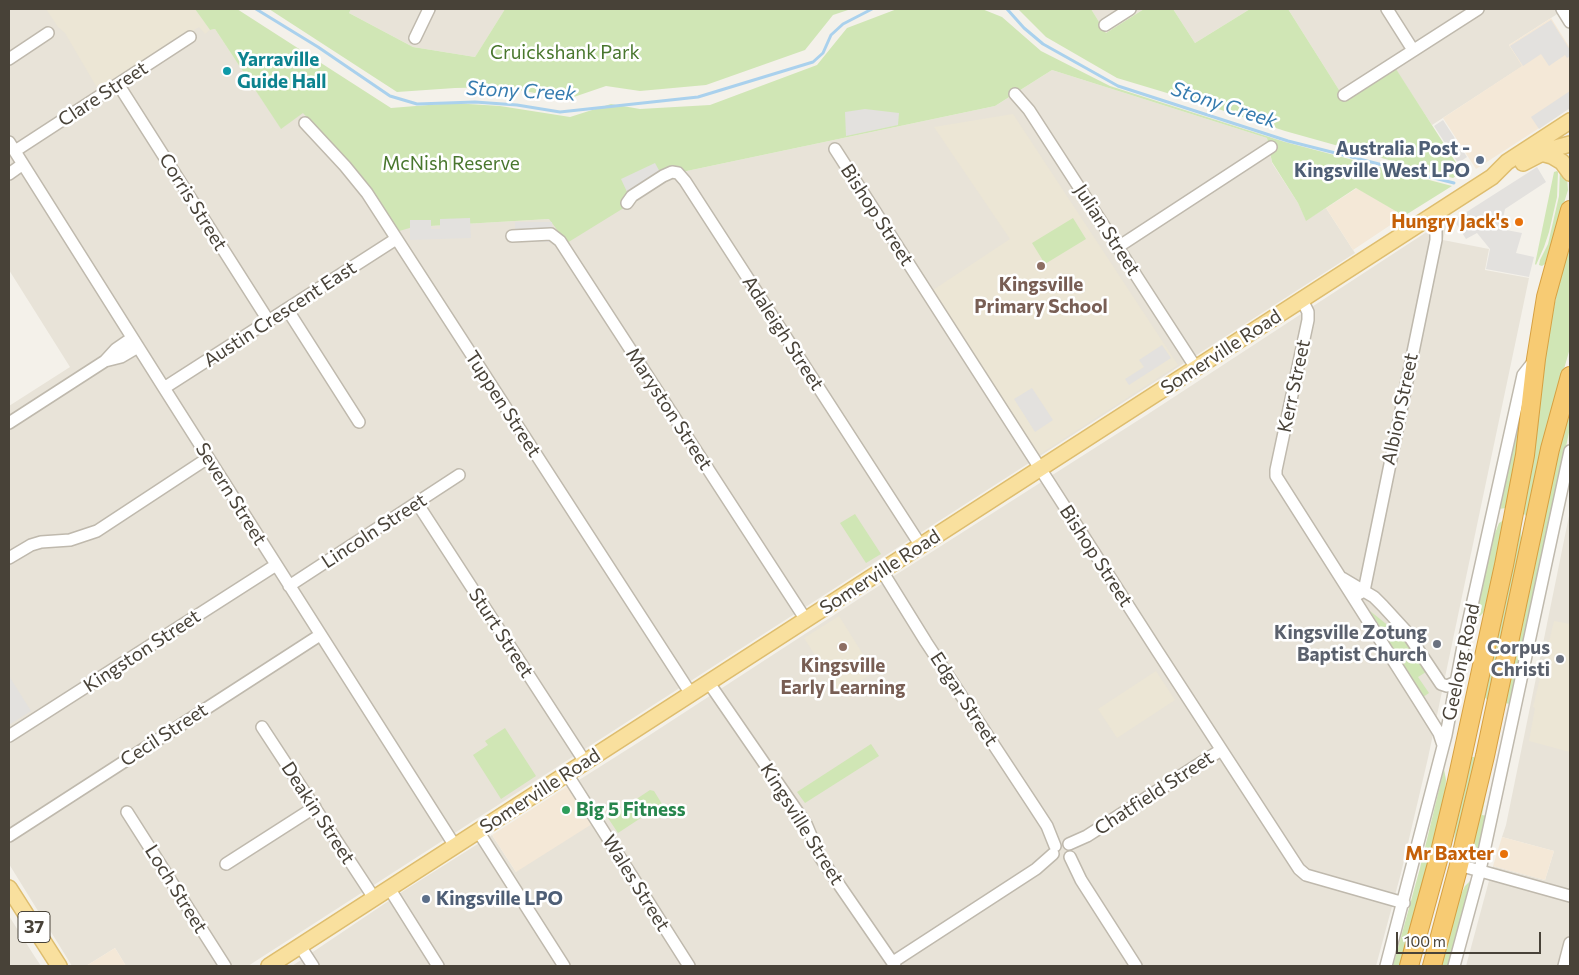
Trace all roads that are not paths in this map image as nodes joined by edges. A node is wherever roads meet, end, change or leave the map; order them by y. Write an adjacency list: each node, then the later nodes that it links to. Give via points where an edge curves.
1 (430, 9): 10 (street)
2 (1130, 9): 7 (street)
3 (1387, 9): 11 (street)
4 (1478, 9): 11 (street)
5 (1562, 9): 6 (street)
6 (1570, 22)
7 (1106, 25)
8 (48, 33): 12 (street)
9 (190, 37): 13 (street, Clare Street)
10 (415, 38)
11 (1413, 50): 15 (street)
12 (9, 59)
13 (118, 84): 19 (street, Clare Street); 35 (street, Corris Street)
14 (1015, 94): 32 (street, Julian Street, via 1029,110)
15 (1344, 95)
16 (1570, 121): 26 (main road, Somerville Road, via 1507,162)
17 (305, 122): 31 (street, Tuppen Street, via 360,184)
18 (1570, 144): 22 (main road, Somerville Road)
19 (12, 146): 23 (street, Severn Street)
20 (1271, 147): 32 (street)
21 (835, 149): 45 (street, Bishop Street)
22 (1541, 153): 24 (main road, via 1562,162); 26 (main road, Somerville Road)
23 (23, 164): 25 (street); 36 (street, Severn Street)
24 (1570, 173)
25 (9, 174)
26 (1492, 177): 29 (main road, Somerville Road)
27 (627, 203): 52 (street, Adaleigh Street, via 632,196 668,174 675,172 682,177)
28 (1570, 210): 37 (highway, Geelong Road, via 1546,297)
29 (1430, 217): 33 (main road, Somerville Road); 58 (street, Albion Street, via 1436,227 1436,240)
30 (512, 236): 60 (street, Maryston Street, via 551,234 560,241)
31 (396, 239): 34 (street, Austin Crescent East); 64 (street, Tuppen Street)
32 (1118, 247): 38 (street, Julian Street)
33 (1302, 300): 38 (main road, Somerville Road); 56 (street, Kerr Street, via 1308,320 1276,472 1278,481)
34 (287, 309): 35 (street, Austin Crescent East); 41 (street)
35 (268, 320): 40 (street, Austin Crescent East)
36 (135, 343): 40 (street, Severn Street); 42 (street, via 121,357 106,360)
37 (1536, 359): 49 (highway, Geelong Road); 50 (street, Geelong Road, via 1523,375)
38 (1196, 368): 45 (main road, Somerville Road)
39 (1570, 376): 51 (highway)
40 (164, 388): 44 (street, Severn Street)
41 (359, 422)
42 (9, 423)
43 (1570, 451): 47 (street)
44 (208, 458): 53 (street, via 97,531 70,540 31,545); 54 (street, Severn Street)
45 (1040, 469): 52 (main road, Somerville Road); 68 (street, Bishop Street)
46 (459, 475): 48 (street, Lincoln Street)
47 (1566, 493): 80 (street)
48 (417, 503): 57 (street, Lincoln Street); 69 (street, Sturt Street)
49 (1514, 517): 50 (street, via 1498,516); 51 (highway, via 1527,528); 77 (highway, Geelong Road)
50 (1490, 527): 62 (street, Geelong Road)
51 (1530, 543): 79 (highway)
52 (921, 546): 55 (main road, Somerville Road)
53 (9, 558)
54 (276, 565): 57 (street, Severn Street); 66 (street, Kingston Street)
55 (882, 571): 60 (main road, Somerville Road); 76 (street, Edgar Street)
56 (1338, 576): 58 (street); 59 (street)
57 (289, 586): 61 (street, Severn Street)
58 (1364, 591): 59 (street); 62 (street, via 1378,600 1405,630 1440,684 1446,686)
59 (1353, 597): 67 (street, via 1441,736)
60 (806, 620): 63 (main road, Somerville Road)
61 (320, 634): 74 (street, Cecil Street); 75 (street, Severn Street)
62 (1456, 682): 67 (street, Geelong Road)
63 (709, 683): 64 (main road, Somerville Road); 88 (street, Kingsville Street, via 806,824 817,851)
64 (691, 694): 69 (main road, Somerville Road)
65 (262, 727): 71 (street, Deakin Street)
66 (9, 736)
67 (1443, 745): 85 (street, Geelong Road)
68 (1221, 750): 76 (street, Chatfield Street); 85 (street, Bishop Street, via 1303,873)
69 (585, 762): 70 (main road, Somerville Road)
70 (567, 774): 73 (main road, Somerville Road); 95 (street, Wales Street)
71 (315, 807): 78 (street); 84 (street, Deakin Street)
72 (127, 812): 90 (street, Loch Street)
73 (478, 831): 75 (main road, Somerville Road); 94 (street)
74 (9, 836)
75 (455, 846): 82 (main road, Somerville Road)
76 (1063, 852): 88 (street, Chatfield Street); 96 (street, Edgar Street)
77 (1438, 860): 79 (highway); 98 (highway, Geelong Road)
78 (226, 864)
79 (1459, 864): 80 (street); 99 (highway)
80 (1480, 870): 83 (street); 100 (street)
81 (9, 888): 89 (main road, 37)
82 (389, 888): 84 (main road, Somerville Road); 93 (street)
83 (1570, 896)
84 (374, 898): 87 (main road, Somerville Road)
85 (1404, 903): 97 (street, Geelong Road)
86 (1570, 943): 101 (street)
87 (300, 946): 91 (main road, Somerville Road); 92 (street)
88 (890, 964)
89 (59, 966)
90 (225, 966)
91 (268, 966)
92 (313, 966)
93 (438, 966)
94 (564, 966)
95 (689, 966)
96 (1136, 966)
97 (1386, 966)
98 (1410, 966)
99 (1432, 966)
100 (1454, 966)
101 (1564, 966)

